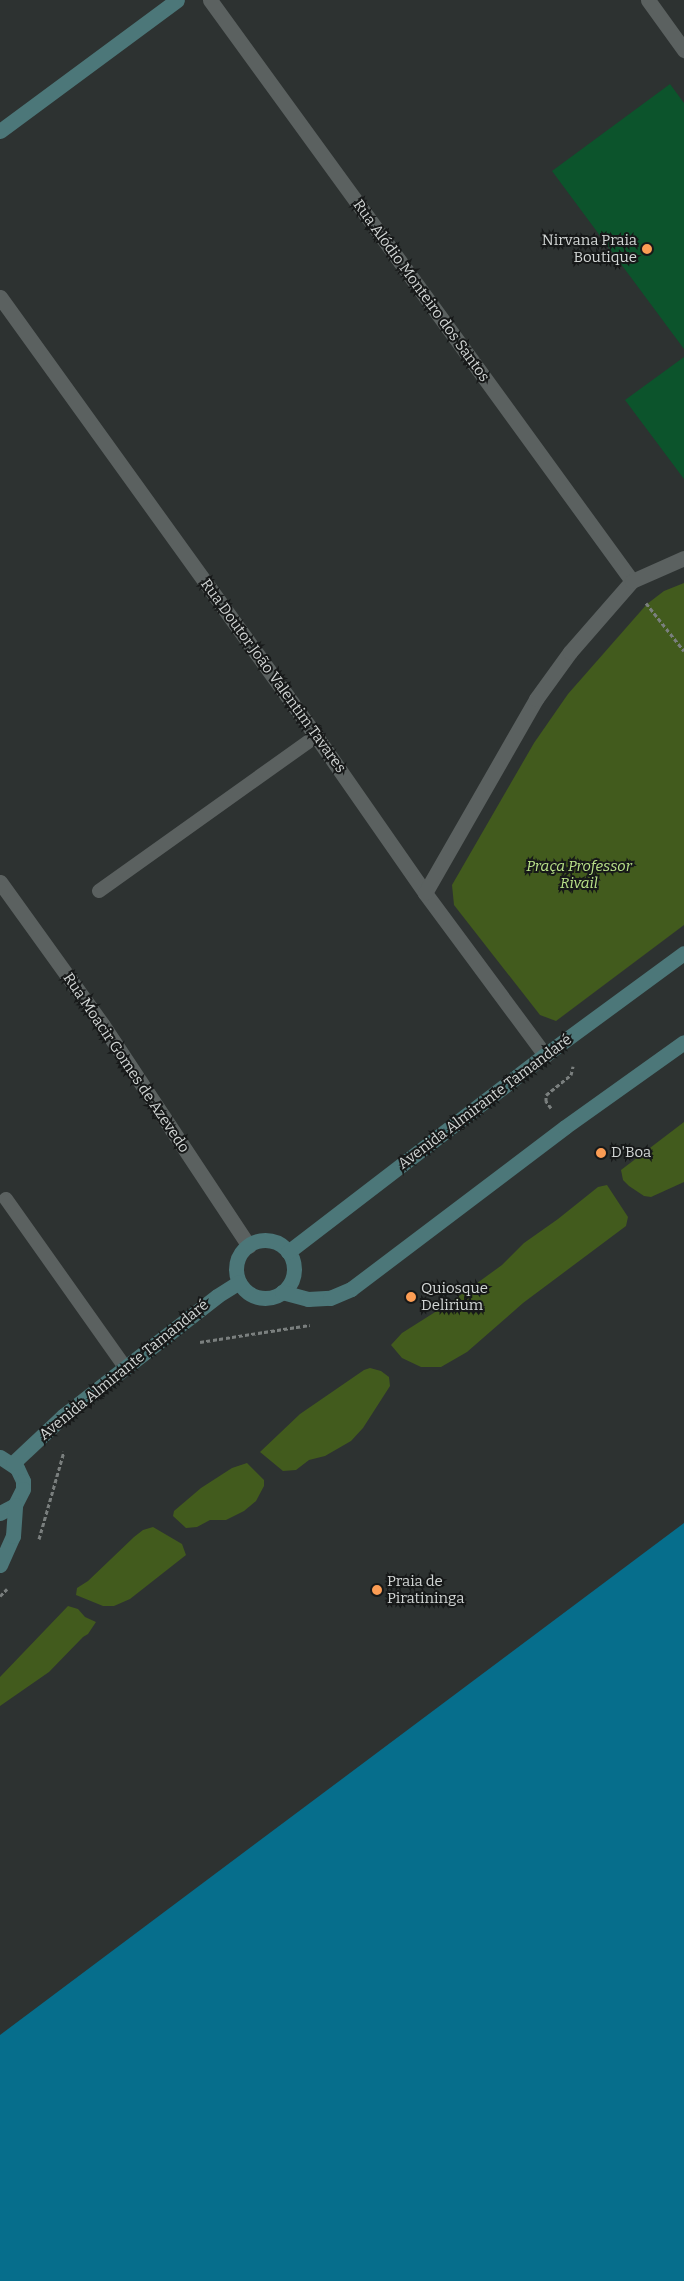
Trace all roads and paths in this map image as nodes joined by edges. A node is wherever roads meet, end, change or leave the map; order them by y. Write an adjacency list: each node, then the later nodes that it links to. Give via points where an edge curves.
1 (177, 0): 5 (street)
2 (210, 0): 8 (street, Rua Alódio Monteiro dos Santos)
3 (648, 0): 4 (street)
4 (684, 50)
5 (0, 131)
6 (0, 297): 10 (street, Rua Doutor João Valentim Tavares)
7 (684, 558): 8 (street)
8 (632, 582): 9 (path); 13 (street, via 570,652 536,699)
9 (684, 651)
10 (316, 736): 12 (lane); 13 (street, Rua Doutor João Valentim Tavares)
11 (0, 882): 20 (street, Rua Moacir Gomes de Azevedo, via 102,1024)
12 (99, 891)
13 (425, 893): 17 (street, Rua Doutor João Valentim Tavares)
14 (684, 953): 16 (street, Avenida Almirante Tamandaré)
15 (684, 1042): 18 (street)
16 (561, 1044): 17 (street, Avenida Almirante Tamandaré); 18 (path, via 574,1064 571,1075 546,1095 546,1101)
17 (545, 1055): 21 (street, Avenida Almirante Tamandaré)
18 (565, 1127): 23 (street, via 351,1289 330,1298 308,1299)
19 (6, 1199): 24 (lane)
20 (249, 1246): 21 (street, via 266,1240); 22 (street, via 242,1251 236,1266)
21 (288, 1252): 23 (street, via 294,1268 288,1286)
22 (239, 1282): 23 (street, via 258,1297); 24 (street, Avenida Almirante Tamandaré)
23 (282, 1292)
24 (126, 1368): 25 (street, Avenida Almirante Tamandaré)
25 (6, 1460): 26 (street, via 23,1481)
26 (15, 1505): 27 (street); 28 (street, via 13,1536)
27 (0, 1513)
28 (0, 1565)

